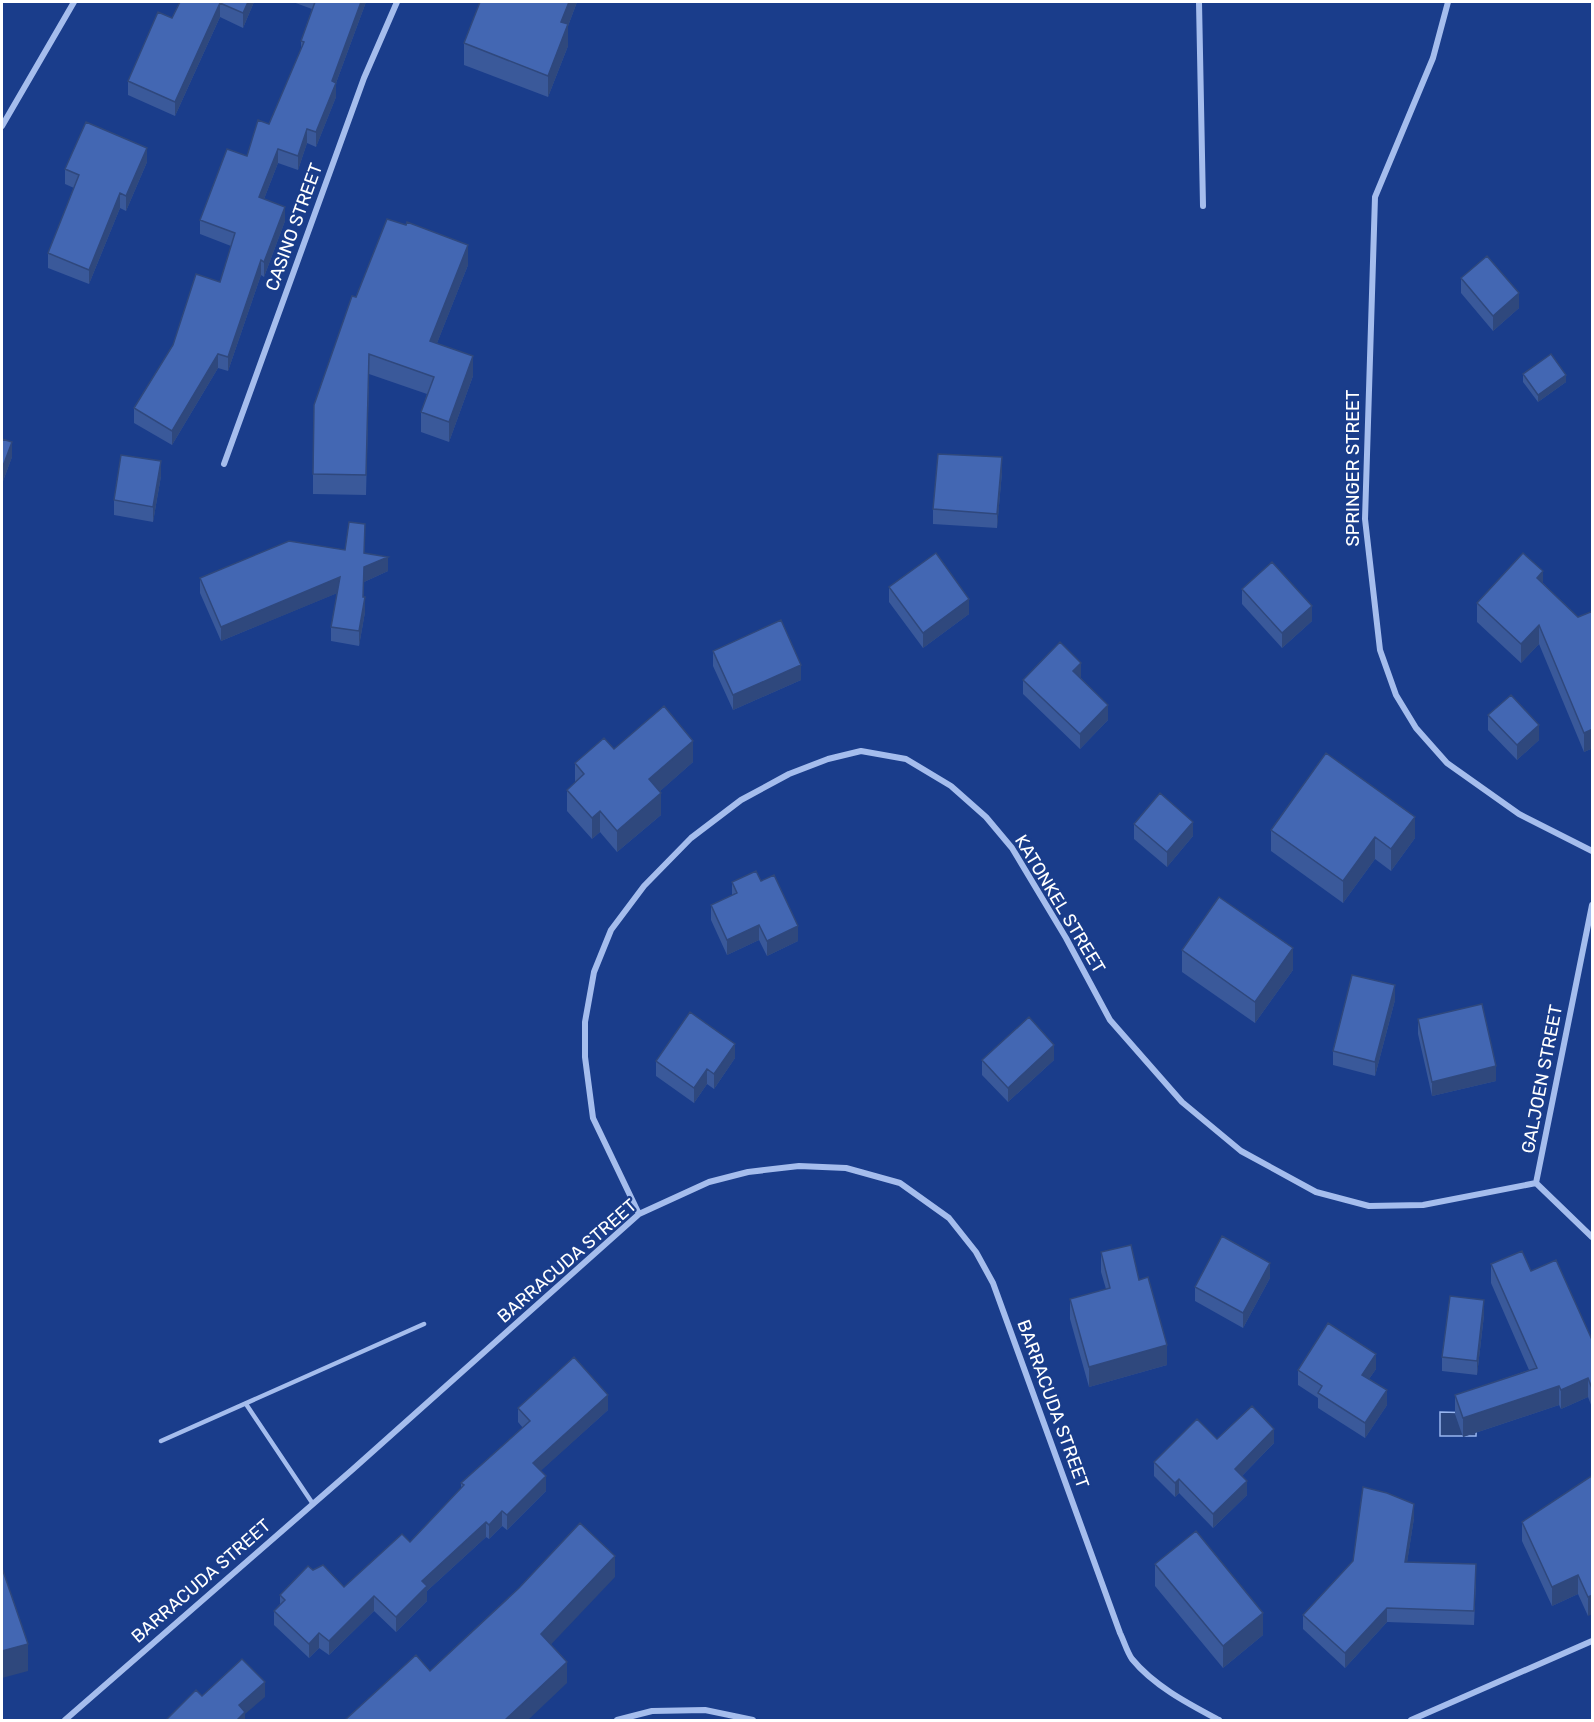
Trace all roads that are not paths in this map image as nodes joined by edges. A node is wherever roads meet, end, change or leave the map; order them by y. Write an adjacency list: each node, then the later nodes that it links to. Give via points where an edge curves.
1 (74, 2): 5 (street)
2 (397, 2): 7 (street, CASINO STREET, via 364,78)
3 (1199, 2): 6 (street)
4 (1448, 2): 8 (street, SPRINGER STREET, via 1432,58 1375,197 1365,519 1380,650 1401,703 1416,728 1447,764 1519,814)
5 (2, 126)
6 (1203, 206)
7 (224, 464)
8 (1593, 851)
9 (1593, 905): 10 (street, GALJOEN STREET)
10 (1536, 1183): 11 (street, KATONKEL STREET, via 1423,1205 1370,1206 1316,1192 1241,1151 1182,1102 1110,1020 1012,848 986,818 951,786 906,759 861,751 789,774 741,800 691,838 644,886 612,930 594,972 585,1022 585,1057 593,1118); 12 (street)
11 (639, 1214): 16 (street, BARRACUDA STREET); 21 (street, BARRACUDA STREET, via 709,1182 748,1172 799,1166 846,1168 900,1183 949,1218 976,1252 993,1283 1131,1657 1150,1678)
12 (1593, 1237)
13 (424, 1324): 14 (lane)
14 (246, 1404): 15 (lane); 16 (lane)
15 (161, 1442)
16 (313, 1504): 18 (street, BARRACUDA STREET)
17 (1593, 1641): 22 (street)
18 (65, 1720)
19 (617, 1720): 20 (street, via 652,1711 705,1710)
20 (753, 1720)
21 (1219, 1720)
22 (1411, 1720)

